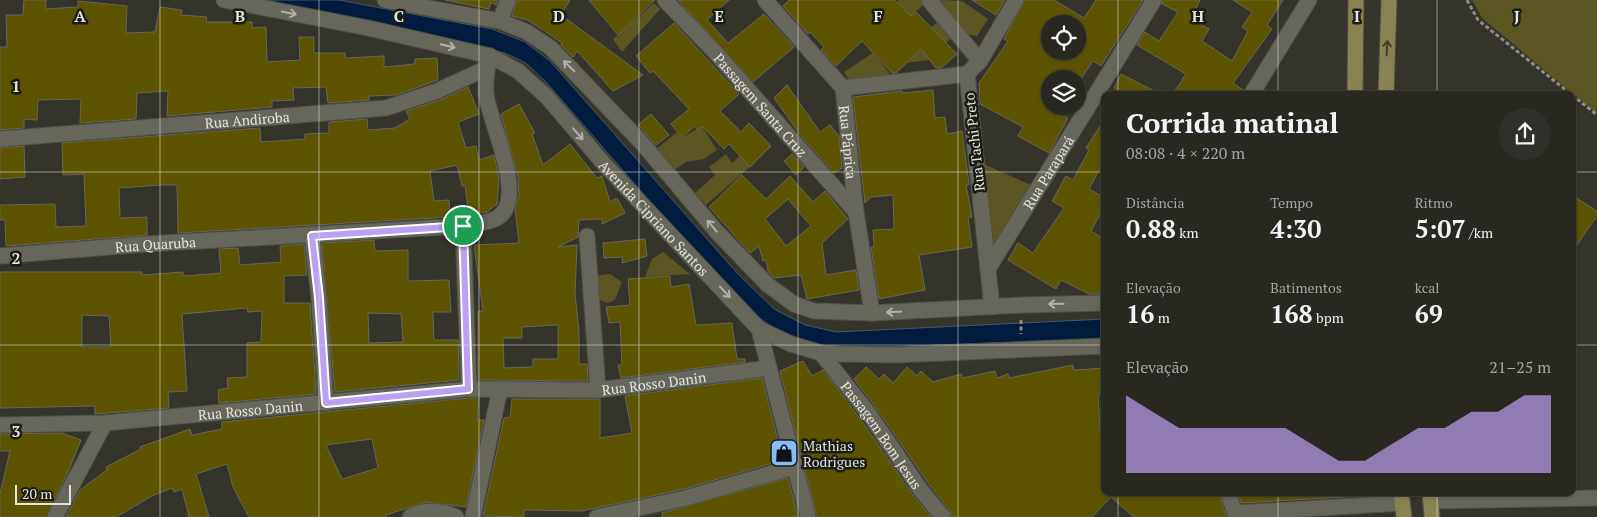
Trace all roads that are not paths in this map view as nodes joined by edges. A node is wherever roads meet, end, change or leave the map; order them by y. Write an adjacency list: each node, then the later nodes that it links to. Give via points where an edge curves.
1 (224, 0): 14 (street, Avenida Cipriano Santos, one-way to 14, via 368,28)
2 (385, 0): 12 (street)
3 (508, 0): 12 (street)
4 (665, 0): 21 (street, Passagem Santa Cruz)
5 (765, 0): 16 (street, Rua Páprica)
6 (929, 0): 13 (street)
7 (1016, 0): 13 (street, Rua Tachi Preto)
8 (1154, 0): 26 (street, Rua Parapará)
9 (1309, 0): 17 (street)
10 (1356, 0): 18 (main road)
11 (1389, 0): 19 (main road, one-way to 11)
12 (500, 21): 29 (street, one-way to 12, via 814,311 794,304 768,286 576,72 551,48 527,32)
13 (980, 61): 15 (street, Rua Tachi Preto)
14 (488, 62): 20 (street, Rua Andiroba, via 437,91 386,108); 22 (street, Rua Quaruba, via 486,94 505,162 511,198 497,218); 30 (street, Avenida Cipriano Santos, one-way to 30, via 518,70 547,97 605,165)
15 (968, 74): 16 (street); 26 (street, Rua Tachi Preto)
16 (842, 88): 21 (street, Rua Páprica)
17 (1253, 91)
18 (1355, 91)
19 (1386, 91)
20 (0, 139)
21 (856, 212): 29 (street, Rua Páprica)
22 (463, 226): 23 (street, Rua Quaruba); 34 (street)
23 (312, 236): 25 (street, Rua Quaruba, via 146,244); 37 (street)
24 (587, 236): 36 (street)
25 (0, 256)
26 (988, 269): 28 (street, Rua Tachi Preto)
27 (1101, 303): 28 (street, one-way to 28)
28 (992, 307): 29 (street, one-way to 29)
29 (872, 313)
30 (759, 329): 32 (street, Avenida Cipriano Santos, via 791,344); 33 (street)
31 (1101, 346): 32 (street, Avenida Cipriano Santos, via 895,355)
32 (821, 352): 52 (street, Passagem Bom Jesus)
33 (769, 368): 36 (street, Rua Rosso Danin); 40 (street)
34 (468, 389): 35 (street, Rua Rosso Danin); 37 (street, Rua Rosso Danin)
35 (500, 389): 36 (street, Rua Rosso Danin); 49 (street)
36 (598, 390)
37 (326, 403): 38 (street, Rua Rosso Danin)
38 (105, 423): 39 (street, Rua Rosso Danin); 46 (street)
39 (0, 425)
40 (796, 466): 50 (street, via 686,498); 51 (street)
41 (1229, 496): 45 (street)
42 (1431, 497): 43 (street); 53 (main road)
43 (1597, 498)
44 (1402, 504): 45 (street)
45 (1235, 515)
46 (55, 517)
47 (410, 517): 48 (street, via 417,512)
48 (456, 517)
49 (473, 517)
50 (597, 517)
51 (808, 517)
52 (943, 517)
53 (1432, 517)

